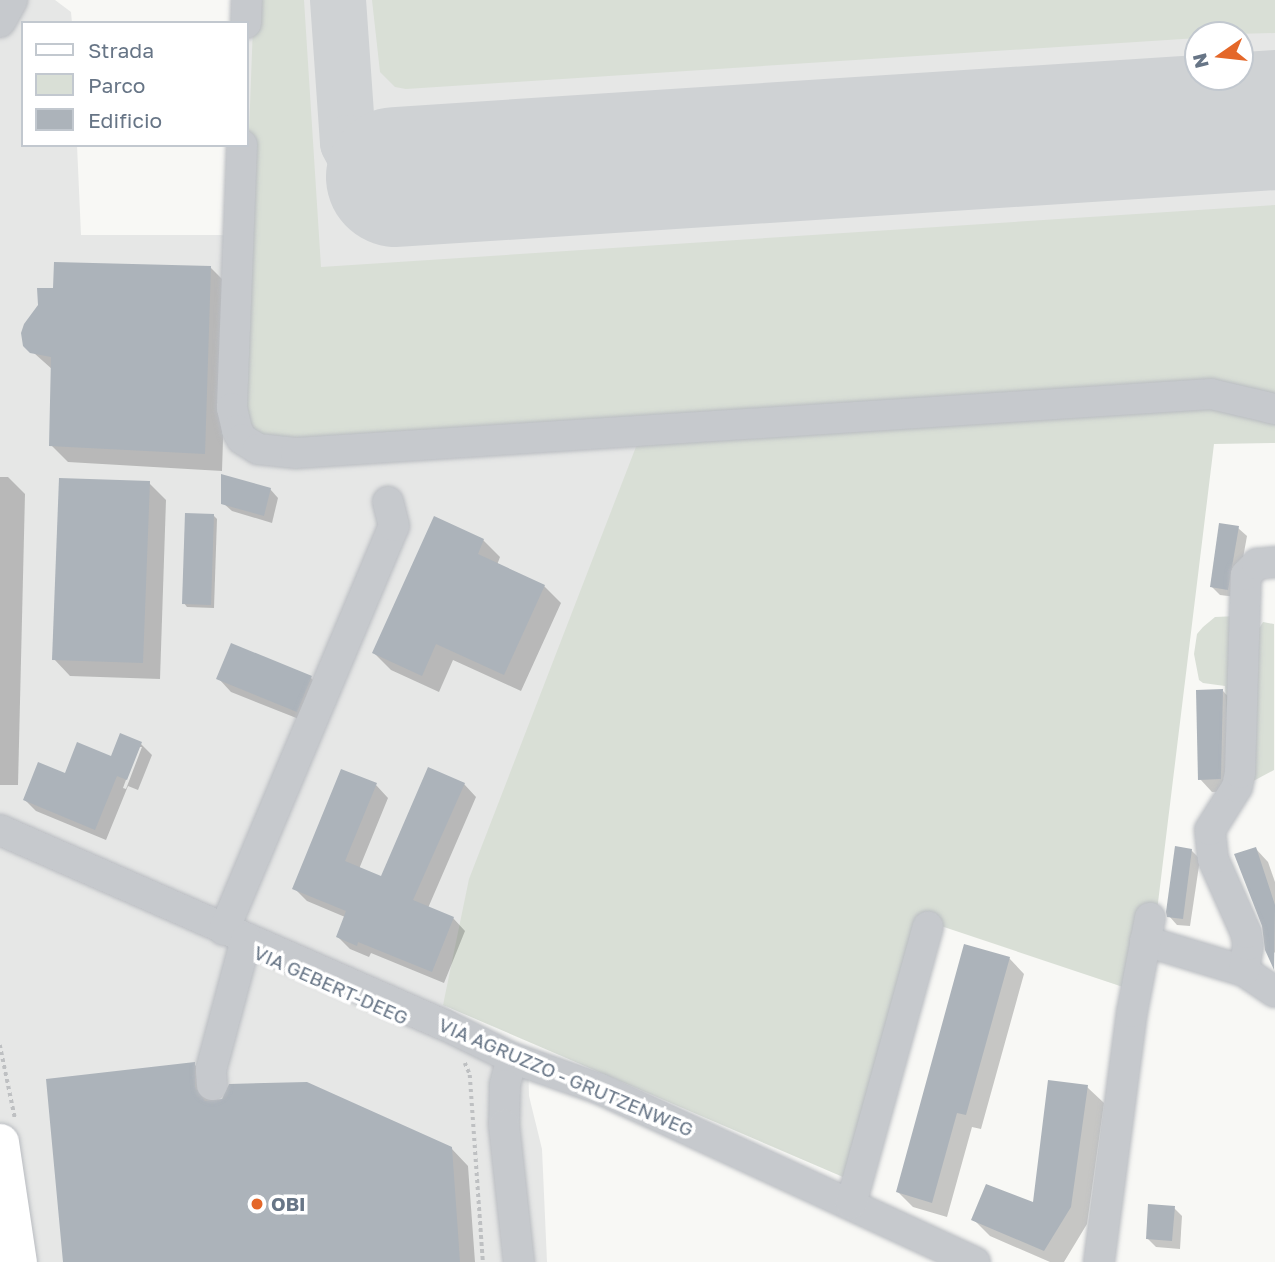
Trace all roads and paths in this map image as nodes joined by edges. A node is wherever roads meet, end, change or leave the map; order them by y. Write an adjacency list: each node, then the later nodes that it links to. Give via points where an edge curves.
1 (12, 0): 4 (street)
2 (247, 0): 3 (street)
3 (246, 21)
4 (0, 22)
5 (242, 147): 6 (street, via 232,408 242,439 258,449 296,453 1211,394)
6 (1275, 409)
7 (388, 502): 11 (street, via 394,526)
8 (1275, 562): 12 (street, via 1257,564 1246,575 1240,773 1237,787 1210,831 1213,859 1246,933)
9 (0, 830): 11 (street, VIA AGRUZZO - GRUTZENWEG)
10 (928, 927): 18 (street)
11 (235, 934): 14 (street, VIA AGRUZZO - GRUTZENWEG); 16 (street)
12 (1244, 971): 13 (street); 23 (street, via 1148,930 1132,1012)
13 (1275, 992)
14 (512, 1058): 18 (street, VIA AGRUZZO - GRUTZENWEG, via 600,1089); 21 (street, via 505,1085 505,1125)
15 (463, 1060): 20 (path, via 470,1075)
16 (212, 1085)
17 (0, 1142): 19 (main road)
18 (851, 1204): 22 (street, VIA AGRUZZO - GRUTZENWEG)
19 (18, 1262)
20 (484, 1262)
21 (519, 1262)
22 (975, 1262)
23 (1098, 1262)

